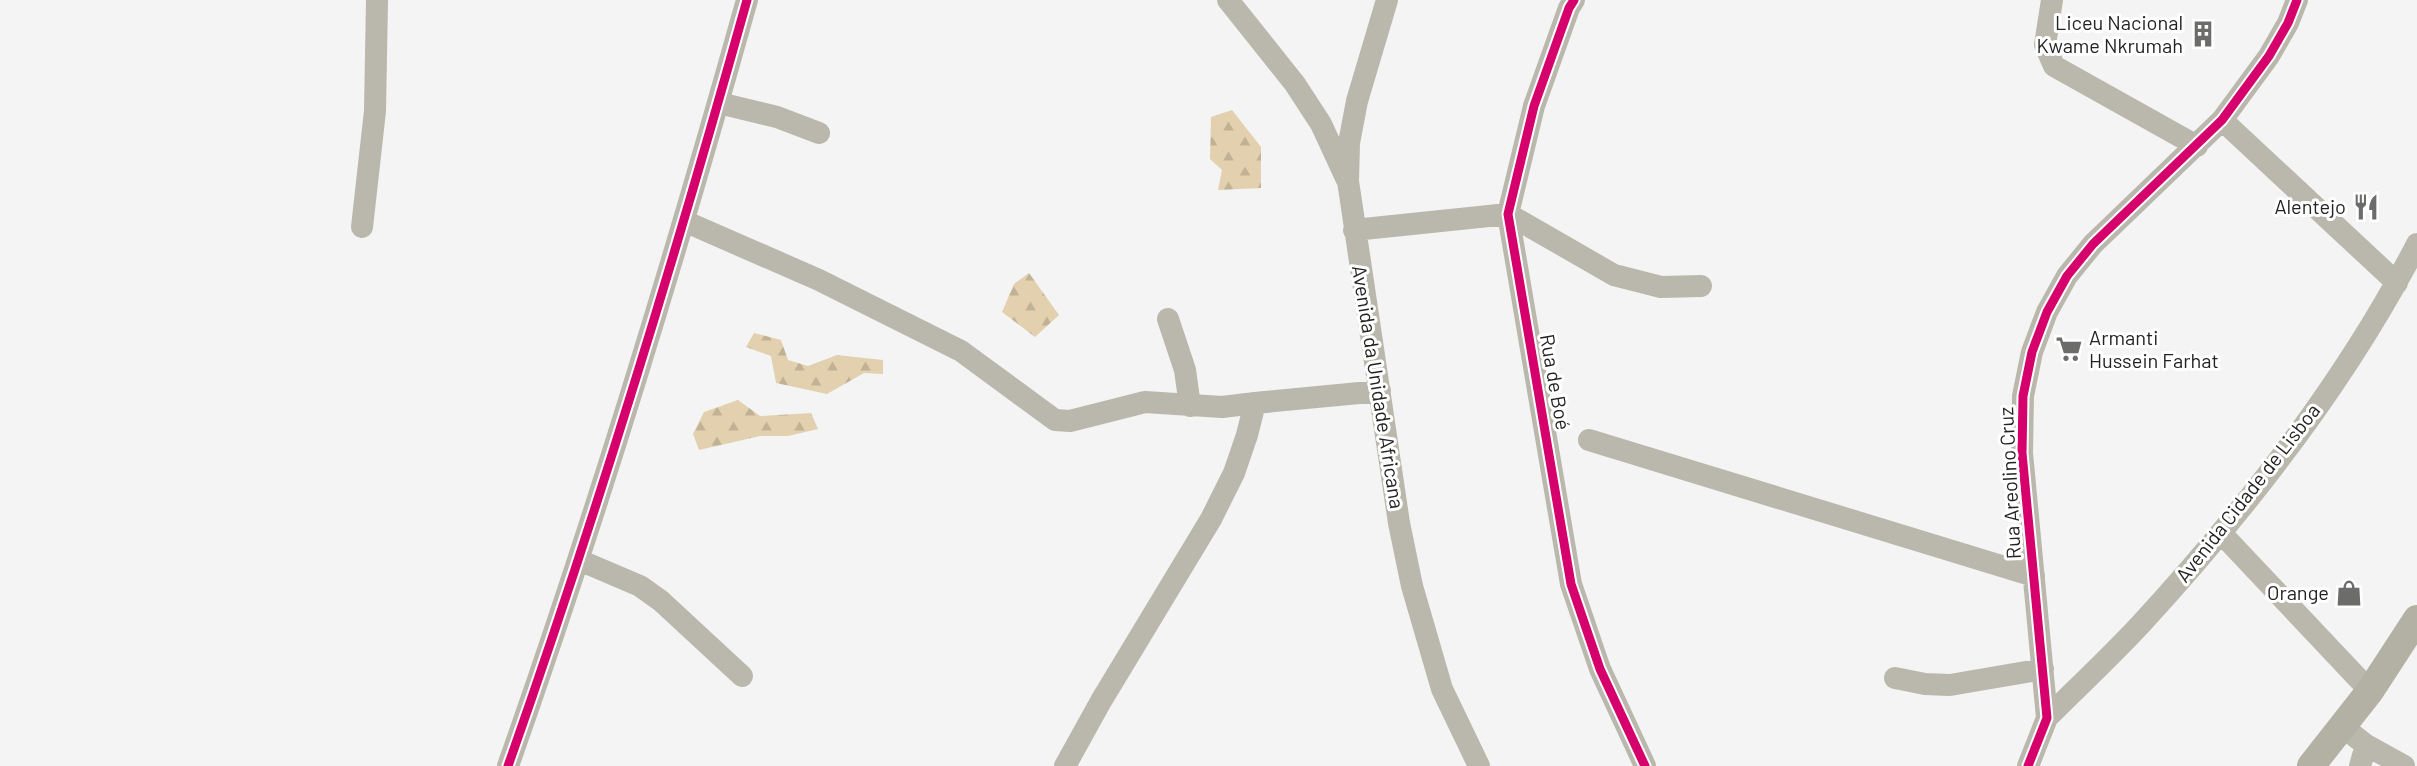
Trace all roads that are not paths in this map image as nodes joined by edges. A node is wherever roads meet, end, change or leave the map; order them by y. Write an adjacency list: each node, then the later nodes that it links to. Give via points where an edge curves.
1 (377, 0): 15 (street, via 375,111)
2 (747, 0): 8 (street)
3 (1228, 0): 12 (street, via 1295,84 1321,124)
4 (1387, 0): 12 (street, Avenida da Unidade Africana, via 1357,101 1349,143)
5 (1574, 0): 13 (street, Rua de Boé, via 1534,106)
6 (2052, 0): 11 (street, via 2045,45 2054,66)
7 (2297, 0): 9 (street, Rua Areolino Cruz, via 2269,56)
8 (718, 103): 10 (street, via 777,117); 14 (street)
9 (2222, 120): 11 (street, Rua Areolino Cruz); 18 (street)
10 (819, 133)
11 (2197, 146): 27 (street, Rua Areolino Cruz, via 2093,244 2067,276 2047,312 2032,352 2023,396 2022,453)
12 (1348, 181): 16 (street, Avenida da Unidade Africana)
13 (1508, 214): 16 (street); 19 (street, via 1614,275 1661,287); 39 (street, Rua de Boé, via 1571,584 1600,669)
14 (684, 220): 23 (street, via 819,280 961,351 1055,420 1070,421 1145,402); 26 (street)
15 (362, 227)
16 (1354, 230): 21 (street, Avenida da Unidade Africana)
17 (2417, 244): 18 (street, Avenida Cidade de Lisboa)
18 (2397, 283): 25 (street, Avenida Cidade de Lisboa, via 2324,397)
19 (1701, 286)
20 (1168, 319): 23 (street, via 1185,370)
21 (1380, 392): 22 (street); 38 (street, Avenida da Unidade Africana, via 1412,586 1442,689)
22 (1255, 402): 23 (street); 37 (street, via 1234,473 1211,519)
23 (1190, 406)
24 (1589, 440): 27 (street)
25 (2222, 533): 32 (street); 33 (street, Avenida Cidade de Lisboa, via 2139,626)
26 (579, 560): 30 (street, via 640,586); 36 (street)
27 (2034, 576): 29 (street, Rua Areolino Cruz)
28 (2417, 619): 32 (main road)
29 (2043, 669): 31 (street, via 1950,685); 33 (street, Rua Areolino Cruz)
30 (742, 676)
31 (1895, 678)
32 (2370, 691): 34 (main road)
33 (2047, 718): 40 (street, Rua Areolino Cruz)
34 (2343, 728): 35 (street); 41 (main road)
35 (2363, 755): 42 (street)
36 (508, 766)
37 (1065, 766)
38 (1479, 766)
39 (1645, 766)
40 (2028, 766)
41 (2312, 766)
42 (2404, 766)

